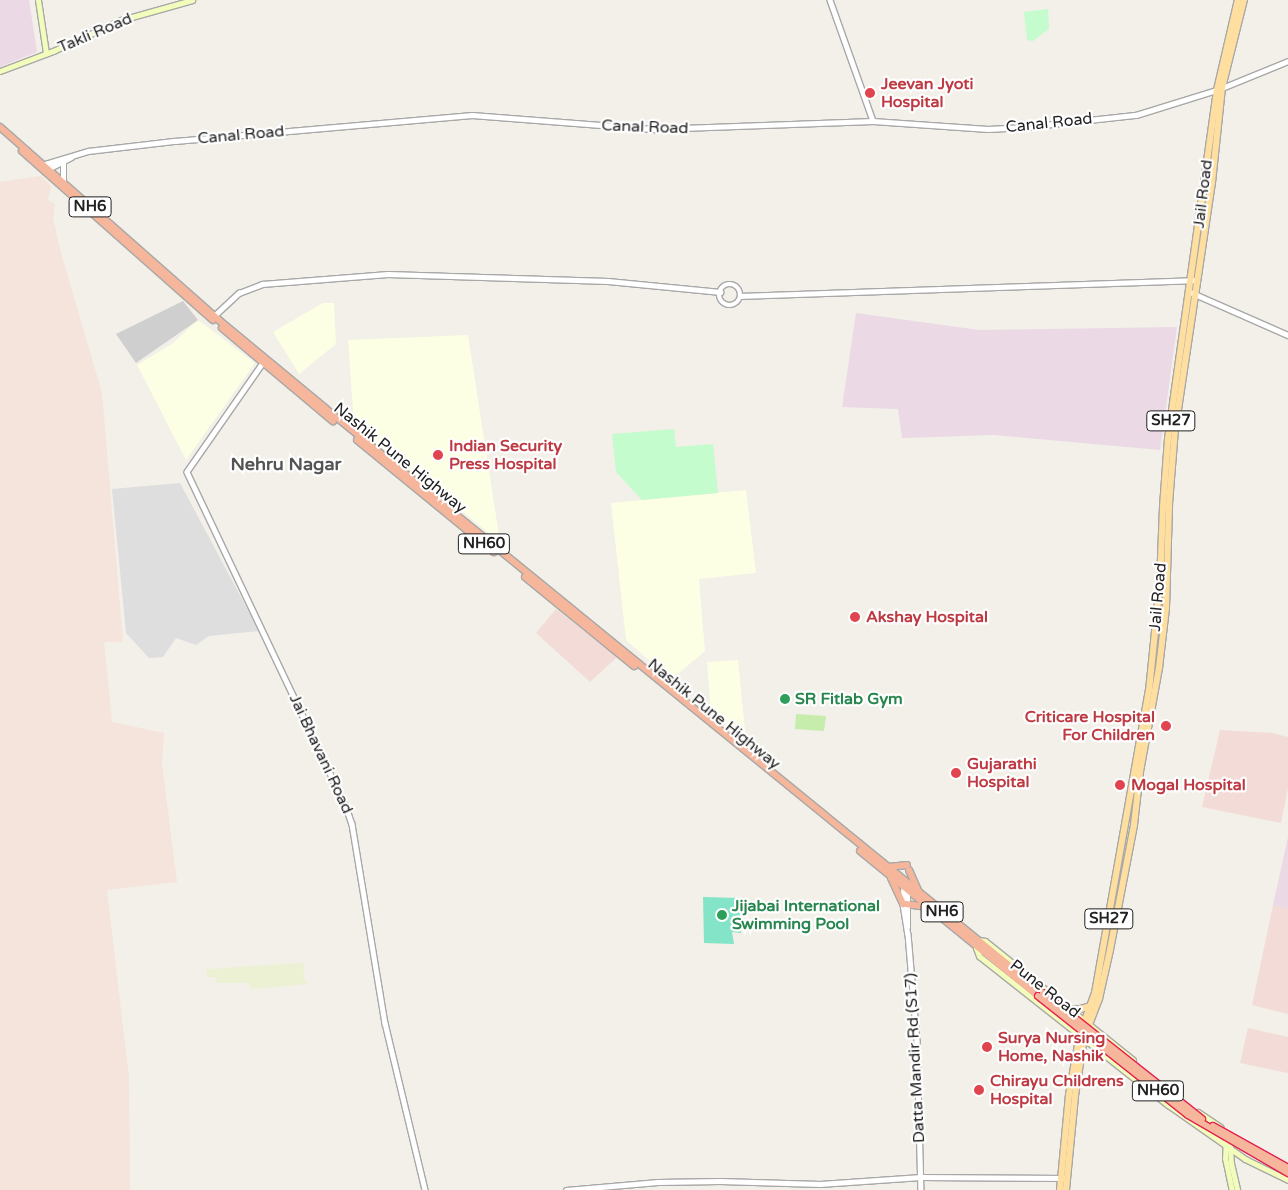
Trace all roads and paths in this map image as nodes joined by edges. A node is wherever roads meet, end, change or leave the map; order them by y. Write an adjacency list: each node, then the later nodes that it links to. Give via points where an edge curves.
1 (38, 0): 6 (main road)
2 (192, 0): 6 (main road, Takli Road, via 121,20)
3 (830, 0): 10 (street)
4 (1238, 0): 9 (main road, Jail Road / SH27)
5 (1244, 0): 9 (main road)
6 (46, 53): 8 (main road, Takli Road)
7 (1288, 61): 9 (street, Canal Road)
8 (0, 71)
9 (1219, 89): 10 (street, Canal Road, via 1136,115 1031,127 988,129); 17 (main road, Jail Road / SH27)
10 (873, 122): 13 (street, Canal Road, via 655,129 472,114 175,141 88,151)
11 (0, 127): 15 (highway, Nashik Pune Highway / NH6)
12 (0, 132): 15 (highway, Nashik Pune Highway / NH60)
13 (71, 157): 14 (street, Canal Road); 15 (street, Canal Road)
14 (63, 162): 15 (street, Canal Road); 16 (street)
15 (44, 168): 16 (highway, Nashik Pune Highway / NH6); 24 (highway, Nashik Pune Highway / NH60)
16 (63, 181): 18 (highway, Nashik Pune Highway / NH6)
17 (1194, 279): 20 (main road, Jail Road / SH27); 21 (street)
18 (181, 286): 22 (highway, Nashik Pune Highway / NH60)
19 (720, 292): 21 (street, via 726,285 734,285 740,289); 21 (street, via 720,299 727,305 736,304); 22 (street, via 608,281 388,274 262,284 239,293)
20 (1192, 293): 23 (street); 25 (main road, Jail Road / SH27, via 1168,439 1163,507)
21 (741, 296)
22 (214, 316): 24 (highway, Nashik Pune Highway / NH60)
23 (1288, 335)
24 (264, 361): 26 (highway, Nashik Pune Highway / NH60); 27 (highway, Nashik Pune Highway / NH60); 46 (street, Jai Bhavani Road, via 187,472 342,796 352,824 384,1022)
25 (1164, 582): 35 (main road, Jail Road / SH27, via 1149,691); 37 (main road, Jail Road / SH27, via 1159,668 1134,825 1098,1003)
26 (888, 867): 28 (highway, Nashik Pune Highway / NH60); 29 (highway, via 908,868)
27 (889, 876): 28 (highway, Nashik Pune Highway / NH60); 30 (highway)
28 (906, 886): 29 (highway, Nashik Pune Highway / NH6); 30 (street, Datta Mandir Rd (S17)); 31 (highway, Nashik Pune Highway / NH60)
29 (920, 894): 32 (highway, Nashik Pune Highway / NH6)
30 (904, 904): 31 (highway); 43 (street, Datta Mandir Rd (S17), via 917,1042)
31 (928, 907): 33 (highway, Nashik Pune Highway / NH60)
32 (976, 940): 34 (highway, NH6); 36 (main road, Pune Road, via 985,941)
33 (976, 948): 34 (highway, Nashik Pune Highway); 38 (main road, via 979,956)
34 (1040, 994): 41 (highway, NH60, bridge, via 1194,1114); 42 (highway, NH60, bridge, via 1188,1115)
35 (1091, 1006): 36 (main road); 37 (main road, Jail Road / SH27)
36 (1069, 1009): 37 (main road, Pune Road)
37 (1087, 1023): 38 (main road, Jail Road / SH27); 39 (main road, Pune Road, via 1172,1092)
38 (1082, 1036): 40 (main road, via 1168,1105); 44 (main road, Jail Road)
39 (1228, 1132): 40 (main road); 41 (main road, Pune Road)
40 (1228, 1146): 45 (main road, via 1245,1159); 51 (main road, via 1226,1163); 52 (main road)
41 (1288, 1167)
42 (1288, 1173)
43 (921, 1177): 44 (street); 47 (street, via 820,1184 654,1182); 48 (street, Datta Mandir Rd (S17))
44 (1064, 1178): 49 (main road, Jail Road); 50 (main road, Jail Road)
45 (1288, 1180)
46 (425, 1190)
47 (566, 1190)
48 (921, 1190)
49 (1060, 1190)
50 (1066, 1190)
51 (1232, 1190)
52 (1237, 1190)

